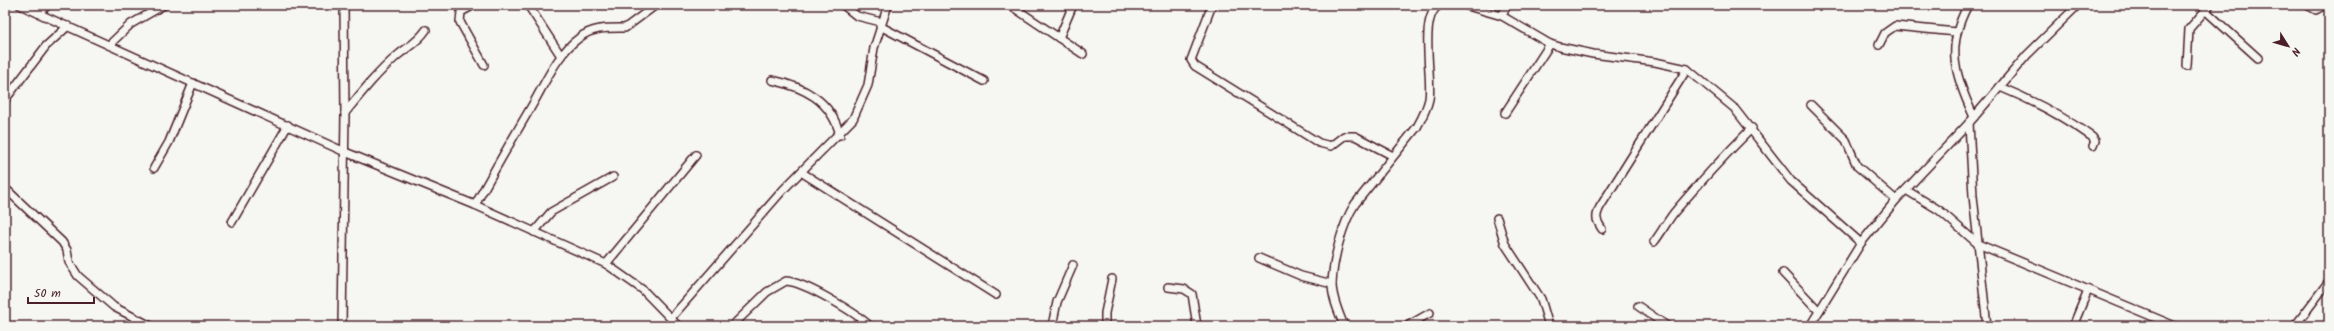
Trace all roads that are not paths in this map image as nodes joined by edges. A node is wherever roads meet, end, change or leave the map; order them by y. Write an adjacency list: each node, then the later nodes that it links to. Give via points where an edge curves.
1 (20, 5): 21 (street)
2 (48, 5): 21 (street)
3 (164, 5): 29 (street, via 131,24)
4 (344, 5): 45 (street)
5 (474, 5): 34 (street, via 461,12 460,22)
6 (528, 5): 32 (street)
7 (656, 5): 32 (street, via 625,28 602,28 584,35)
8 (843, 5): 23 (street, via 857,16)
9 (888, 5): 23 (street)
10 (1010, 5): 27 (street)
11 (1073, 5): 27 (street)
12 (1212, 5): 55 (street, via 1191,60 1195,66 1319,143 1331,146 1344,136 1355,136)
13 (1440, 5): 55 (street, via 1431,14 1428,29 1429,98 1425,113)
14 (1464, 5): 22 (street)
15 (1507, 5): 22 (street)
16 (1968, 5): 26 (street)
17 (2078, 5): 40 (street, via 2027,55)
18 (2307, 5): 19 (street, via 2316,10)
19 (2325, 5)
20 (2208, 8): 33 (street); 35 (street, via 2189,30)
21 (38, 13): 24 (street)
22 (1502, 16): 28 (street)
23 (880, 24): 38 (street); 51 (street, via 868,85 853,119)
24 (68, 26): 29 (street); 41 (street, via 46,46)
25 (426, 30): 45 (street, via 415,44 398,54 374,77)
26 (1956, 32): 30 (street, via 1895,26 1885,33); 42 (street, via 1954,59)
27 (1059, 38): 31 (street)
28 (1550, 44): 36 (street, via 1571,50); 46 (street)
29 (109, 45): 39 (street)
30 (1879, 45)
31 (1083, 54)
32 (561, 56): 62 (street)
33 (2258, 58)
34 (484, 65)
35 (2187, 66)
36 (1687, 69): 50 (street, via 1734,108); 65 (street, via 1600,207 1596,220)
37 (772, 80): 51 (street, via 791,84 815,98 831,112)
38 (984, 81)
39 (193, 83): 49 (street); 56 (street, via 169,142)
40 (2000, 87): 44 (street); 52 (street, via 2064,117 2092,137 2095,141)
41 (5, 100)
42 (1967, 102): 44 (street); 47 (street)
43 (1811, 105): 61 (street, via 1846,140 1857,166)
44 (1983, 108): 47 (street)
45 (346, 113): 53 (street)
46 (1505, 113)
47 (1974, 117): 48 (street)
48 (1970, 123): 60 (street); 69 (street)
49 (288, 125): 53 (street); 64 (street)
50 (1752, 128): 67 (street, via 1677,209); 68 (street, via 1771,157 1799,189)
51 (840, 134): 57 (street)
52 (2093, 146)
53 (345, 152): 62 (street); 85 (street)
54 (696, 154): 71 (street)
55 (1393, 156): 76 (street, via 1348,214 1341,234)
56 (154, 168)
57 (801, 172): 79 (street); 83 (street)
58 (613, 177): 66 (street, via 551,212)
59 (8, 190): 84 (street, via 62,242 67,250 69,262 78,276 114,307)
60 (1906, 190): 61 (street); 69 (street, via 1939,210)
61 (1896, 200): 68 (street)
62 (475, 205): 66 (street)
63 (1497, 218): 94 (street, via 1505,244 1541,299)
64 (232, 222)
65 (1602, 229)
66 (534, 232): 71 (street)
67 (1654, 242)
68 (1861, 243): 81 (street)
69 (1978, 244): 78 (street); 97 (street)
70 (1259, 258): 76 (street, via 1300,276)
71 (606, 264): 83 (street, via 643,290)
72 (1073, 265): 89 (street, via 1056,302)
73 (1783, 273): 81 (street)
74 (1112, 279): 90 (street)
75 (2329, 281): 100 (street)
76 (1332, 284): 92 (street)
77 (1168, 287): 91 (street, via 1184,289 1192,294)
78 (2088, 290): 98 (street); 99 (street)
79 (996, 296)
80 (1638, 306): 95 (street)
81 (1819, 311): 96 (street)
82 (1430, 313): 93 (street)
83 (671, 318): 86 (street)
84 (150, 326)
85 (342, 326)
86 (678, 326)
87 (732, 326): 88 (street, via 767,292 786,281 801,284 860,317)
88 (870, 326)
89 (1052, 326)
90 (1105, 326)
91 (1197, 326)
92 (1344, 326)
93 (1407, 326)
94 (1549, 326)
95 (1667, 326)
96 (1810, 326)
97 (1987, 326)
98 (2073, 326)
99 (2175, 326)
100 (2295, 326)

